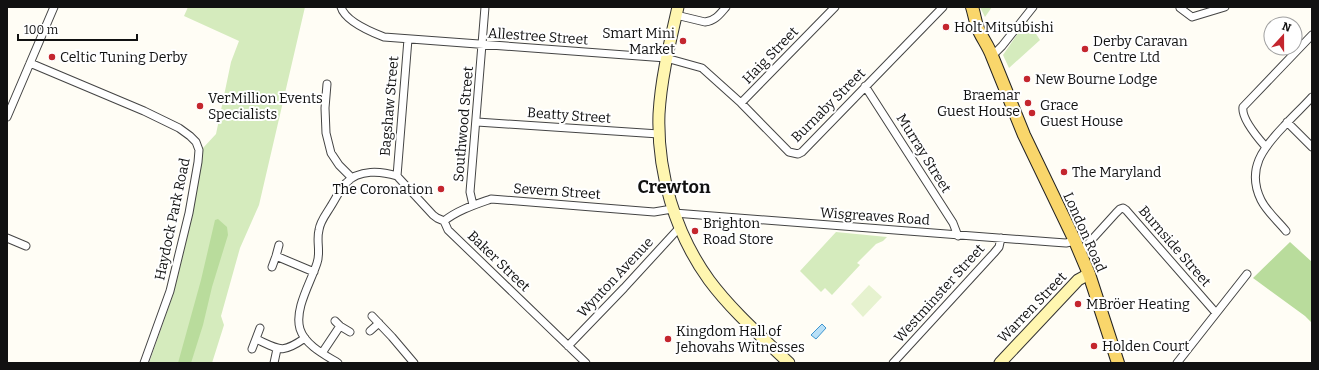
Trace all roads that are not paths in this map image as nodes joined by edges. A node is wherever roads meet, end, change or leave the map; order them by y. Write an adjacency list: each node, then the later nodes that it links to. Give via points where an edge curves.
1 (54, 7): 17 (street)
2 (341, 7): 13 (street, Allestree Street, via 345,16 380,35)
3 (485, 7): 14 (street, Southwood Street)
4 (726, 7): 11 (street, via 710,22)
5 (835, 7): 21 (street, Haig Street)
6 (943, 7): 19 (street, Burnaby Street)
7 (1033, 7): 15 (street, via 1007,41)
8 (1225, 7): 9 (street, via 1192,17)
9 (1180, 8)
10 (973, 10): 15 (main road, London Road, via 985,30)
11 (677, 11): 16 (street)
12 (1312, 35): 26 (street, via 1242,107 1245,118)
13 (408, 39): 14 (street, Allestree Street); 28 (street, Bagshaw Street)
14 (482, 44): 16 (street, Allestree Street); 23 (street, Southwood Street)
15 (991, 53): 40 (main road, London Road, via 1024,135)
16 (666, 58): 21 (street, Burnaby Street, via 702,68); 25 (street)
17 (30, 63): 22 (street); 59 (street, Haydock Park Road, via 144,111 179,128 196,142 199,150 198,162 189,213 170,292)
18 (327, 84): 29 (street, via 326,133 331,153 338,165)
19 (865, 86): 21 (street, Burnaby Street, via 798,154 789,152); 35 (street, Murray Street, via 953,223)
20 (1312, 97): 24 (street)
21 (741, 104)
22 (7, 118)
23 (477, 122): 25 (street, Beatty Street); 30 (street, Southwood Street, via 470,192)
24 (1288, 122): 26 (street); 27 (street)
25 (660, 134): 31 (street, via 664,171)
26 (1265, 146): 34 (street, via 1257,164 1256,185 1266,207)
27 (1312, 147)
28 (397, 176): 29 (street, via 370,172); 32 (street, Baker Street, via 432,215)
29 (352, 178): 43 (street, via 342,188 320,226 319,258)
30 (473, 205): 31 (street, Severn Street, via 491,199 654,212); 32 (street, Severn Street)
31 (673, 211): 33 (street); 35 (street, Wisgreaves Road)
32 (444, 221): 54 (street, Baker Street, via 448,230)
33 (680, 227): 54 (street, Wynton Avenue); 64 (street, via 708,279 735,310)
34 (1286, 231)
35 (958, 236): 37 (street, Wisgreaves Road)
36 (7, 238): 39 (street)
37 (1001, 238): 40 (street, Wisgreaves Road, via 1061,243); 65 (street, Westminster Street, via 994,253)
38 (279, 245): 41 (street)
39 (26, 246)
40 (1077, 247): 44 (main road, London Road); 46 (street, Burnside Street, via 1086,246 1123,208)
41 (276, 256): 42 (street); 43 (street)
42 (272, 267)
43 (314, 272): 52 (street, via 301,304 299,317 300,330)
44 (1089, 274): 58 (main road, London Road); 66 (street, Warren Street, via 1078,280)
45 (1247, 274): 46 (street)
46 (1216, 313): 67 (street)
47 (372, 316): 48 (street)
48 (379, 323): 50 (street); 62 (street)
49 (260, 328): 53 (street)
50 (370, 331)
51 (350, 332): 57 (street, via 338,324)
52 (305, 338): 56 (street, via 290,348); 57 (street)
53 (256, 339): 55 (street); 56 (street)
54 (568, 346): 63 (street, Baker Street)
55 (252, 349)
56 (277, 349): 60 (street)
57 (322, 353): 61 (street)
58 (1115, 362)
59 (144, 363)
60 (274, 363)
61 (338, 363)
62 (414, 363)
63 (586, 363)
64 (789, 363)
65 (893, 363)
66 (1000, 363)
67 (1177, 363)

